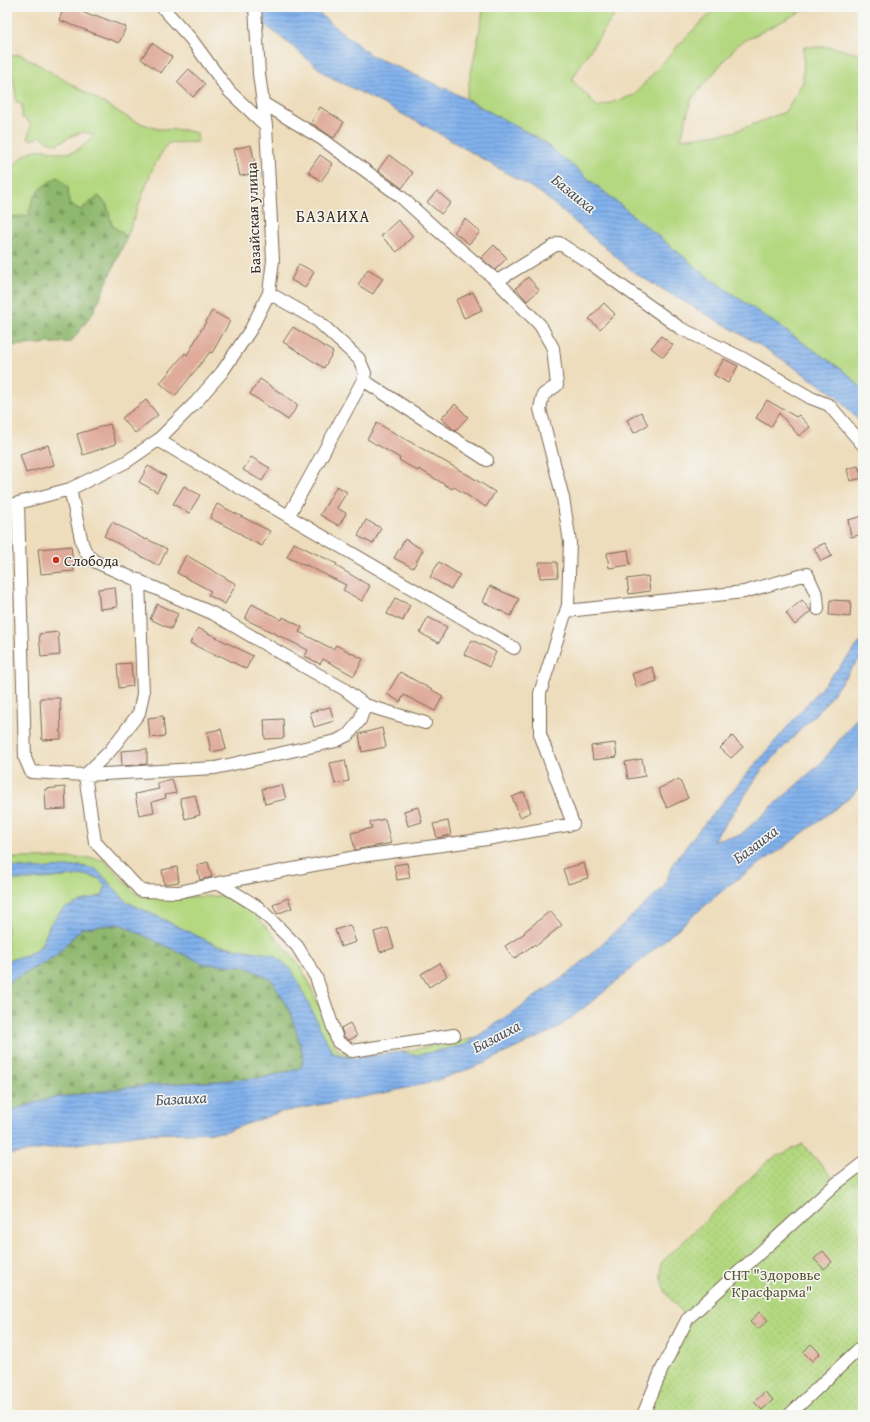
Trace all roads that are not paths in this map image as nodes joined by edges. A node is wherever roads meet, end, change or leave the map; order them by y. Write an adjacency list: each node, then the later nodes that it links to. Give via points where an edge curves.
1 (162, 7): 4 (street, via 191,39 230,91)
2 (255, 7): 3 (street, Базайская улица)
3 (263, 103): 4 (street, Базайская улица); 5 (street, via 322,139 400,196)
4 (266, 126): 6 (street, Базайская улица, via 273,260)
5 (498, 281): 9 (street, via 559,243 680,328 742,358 811,398 829,405); 16 (street, via 540,325 553,348 557,385 543,394 540,409 563,498 570,542)
6 (269, 293): 7 (street, via 318,321 359,359 365,373); 8 (street, Базайская улица, via 251,329 222,372)
7 (363, 380): 10 (street); 13 (street)
8 (158, 440): 11 (street, Базайская улица, via 126,462); 13 (street)
9 (863, 445)
10 (487, 460)
11 (70, 489): 12 (street, Базайская улица); 14 (street, via 82,543 90,558)
12 (12, 505): 20 (street, via 25,758 31,772)
13 (289, 516): 17 (street)
14 (138, 580): 18 (street, via 214,614 344,689); 20 (street, via 143,694 139,713 110,751)
15 (818, 609): 16 (street, via 817,596 806,574 744,592)
16 (567, 611): 21 (street, via 540,693 540,734 573,824 361,856)
17 (514, 648)
18 (365, 705): 19 (street); 20 (street, via 360,720 348,735 336,741 215,768)
19 (425, 723)
20 (85, 775): 21 (street, via 95,842 141,891 179,892)
21 (219, 883): 22 (street, via 258,907 297,946 316,977 338,1042 352,1051)
22 (454, 1036)
23 (863, 1163): 25 (street, via 837,1183 688,1318 662,1368)
24 (863, 1345): 26 (street)
25 (644, 1415)
26 (789, 1415)

